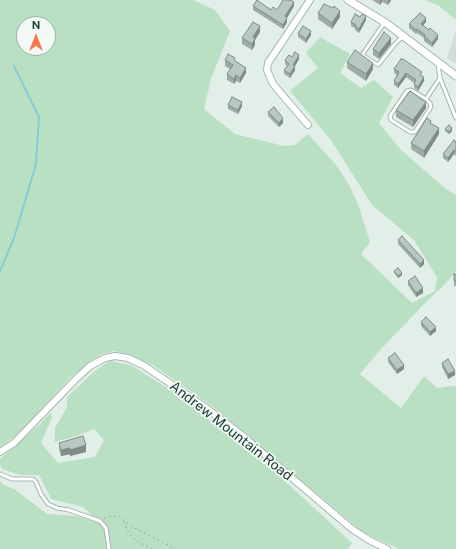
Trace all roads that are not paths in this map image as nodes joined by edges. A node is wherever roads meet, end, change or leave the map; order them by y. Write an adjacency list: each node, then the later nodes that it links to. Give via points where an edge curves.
1 (310, 0): 10 (street, via 268,62 267,70 273,84)
2 (348, 0): 3 (street)
3 (385, 22): 4 (street); 4 (lane, via 362,55 378,65)
4 (403, 36): 5 (street)
5 (438, 62): 6 (street); 7 (lane)
6 (456, 76)
7 (440, 78): 8 (lane); 9 (lane)
8 (426, 99): 8 (lane, via 411,90 407,91 390,116 391,120 410,132 416,132 431,107)
9 (456, 118)
10 (308, 125)
11 (0, 452): 14 (street, Andrew Mountain Road, via 14,443 90,366 105,358 128,358 148,368 205,407 352,529)
12 (0, 474): 13 (lane, via 12,479 33,479 45,501 52,507 80,513 100,521 106,528)
13 (109, 549)
14 (387, 549)

